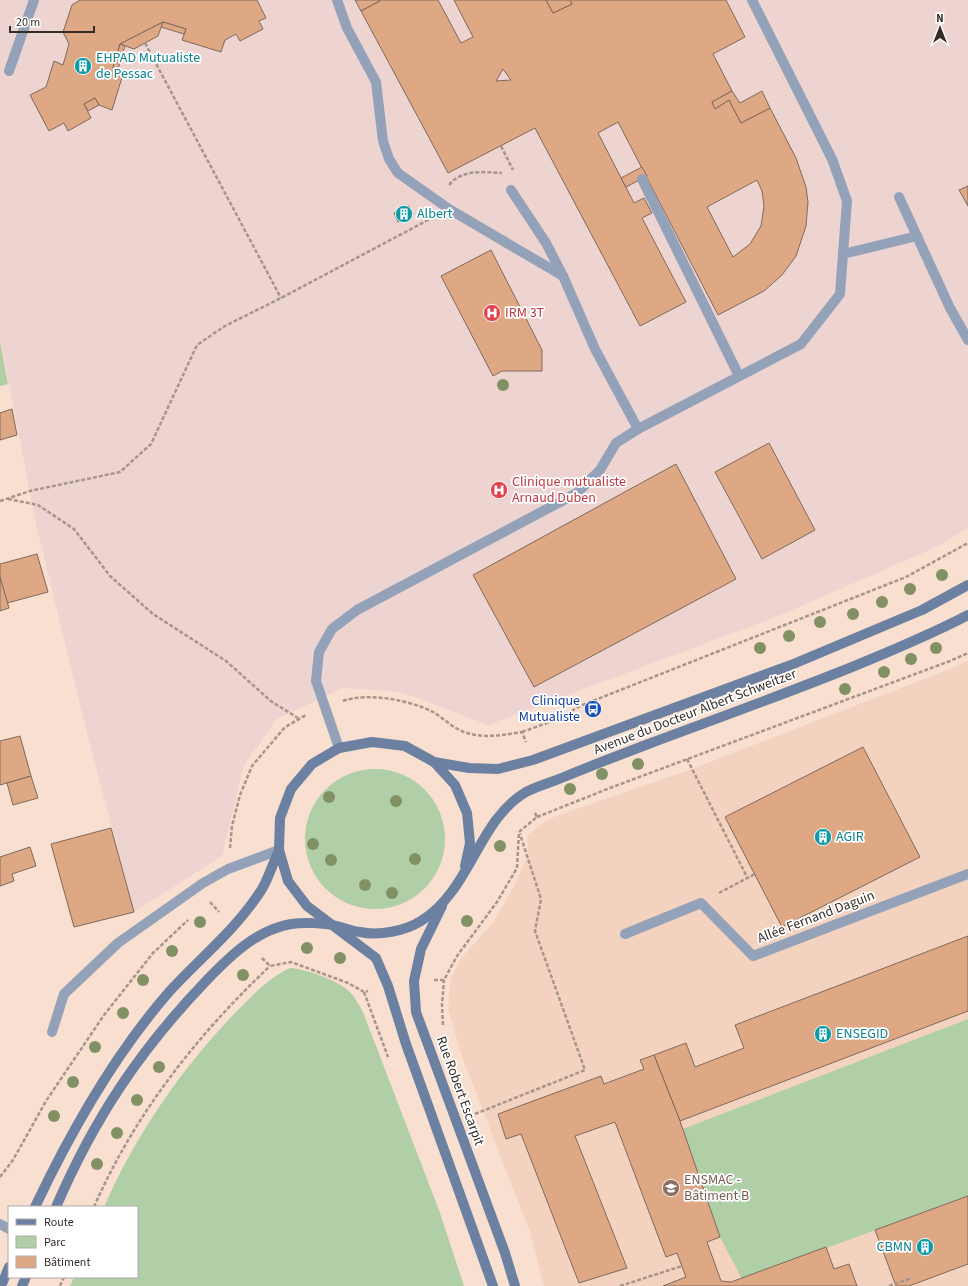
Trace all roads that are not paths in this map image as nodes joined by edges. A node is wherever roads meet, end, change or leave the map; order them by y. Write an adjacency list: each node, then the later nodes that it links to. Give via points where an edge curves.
1 (34, 0): 4 (street)
2 (337, 0): 10 (street, via 346,28 376,82 383,141 389,159 398,173 449,208)
3 (752, 0): 9 (street, via 832,159 847,201)
4 (9, 71)
5 (642, 179): 12 (street)
6 (511, 190): 10 (street, via 546,243)
7 (899, 197): 8 (street)
8 (918, 236): 9 (street); 11 (street, via 950,308)
9 (843, 254): 12 (street, via 840,294 801,344)
10 (563, 276): 13 (street, via 595,349)
11 (968, 340)
12 (739, 376): 13 (street)
13 (638, 429): 16 (street, via 616,443 600,470 578,493 357,610 332,629 319,652 316,680)
14 (968, 585): 17 (main road, Avenue du Docteur Albert Schweitzer, via 922,610 791,665 533,760 498,769 470,768)
15 (968, 615): 19 (main road, Avenue du Docteur Albert Schweitzer, via 932,634 799,688 527,792 506,807)
16 (339, 748): 17 (main road, Avenue du Docteur Albert Schweitzer, via 372,742 405,746); 18 (main road, Avenue du Docteur Albert Schweitzer, via 312,764 291,789 280,818)
17 (434, 762): 19 (main road, Avenue du Docteur Albert Schweitzer, via 454,785 467,813 470,844)
18 (279, 850): 22 (main road, Avenue du Docteur Albert Schweitzer, via 288,881 307,906); 24 (street, via 228,869 180,898 118,943 64,994); 25 (main road, Avenue du Docteur Albert Schweitzer, via 262,888 233,927 169,992 121,1054 60,1155)
19 (464, 873): 21 (main road, Avenue du Docteur Albert Schweitzer, via 455,890)
20 (968, 874): 23 (street, Allée Fernand Daguin, via 753,956 701,903)
21 (443, 904): 22 (main road, Avenue du Docteur Albert Schweitzer, via 420,922 392,932 362,933); 30 (main road, Rue Robert Escarpit, via 421,949 414,981 416,1012)
22 (334, 925): 26 (main road, Avenue du Docteur Albert Schweitzer, via 292,924 271,930 248,942 214,973 151,1042 124,1080 75,1162); 29 (main road, via 376,958)
23 (625, 934)
24 (52, 1032)
25 (35, 1206)
26 (56, 1206)
27 (8, 1269): 28 (main road)
28 (1, 1286)
29 (493, 1286)
30 (515, 1286)

